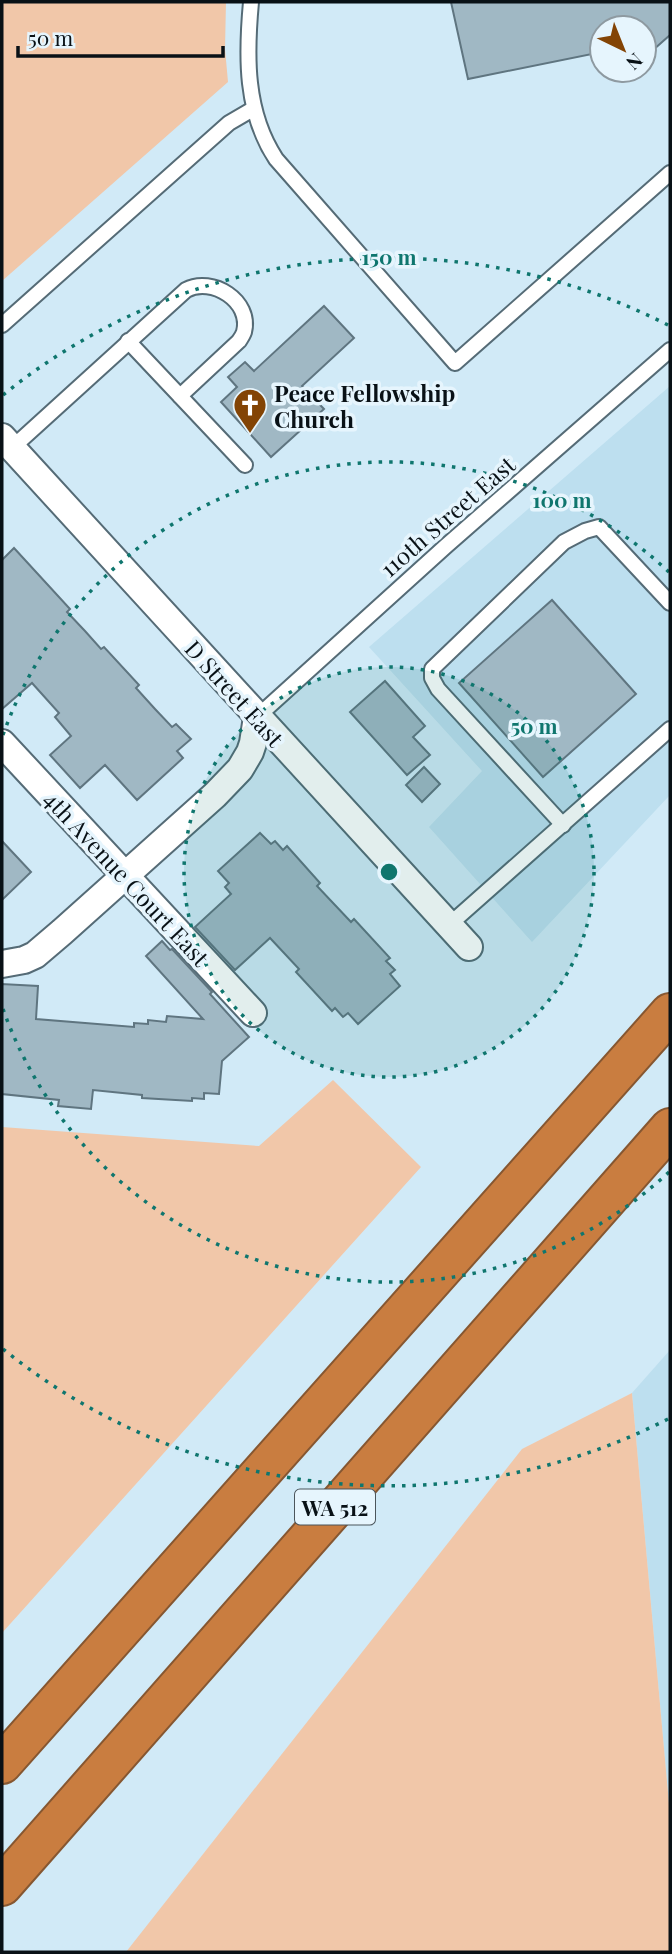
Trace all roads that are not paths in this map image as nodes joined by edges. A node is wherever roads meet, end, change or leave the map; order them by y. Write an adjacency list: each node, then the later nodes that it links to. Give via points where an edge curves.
1 (251, 2): 2 (lane, via 247,43)
2 (253, 110): 3 (lane, via 276,159 455,363); 4 (lane, via 229,123)
3 (670, 173)
4 (2, 325)
5 (128, 341): 7 (lane); 7 (lane, via 194,285 218,288 230,296 240,307 244,331); 8 (lane)
6 (670, 350): 11 (lane, 110th Street East)
7 (180, 396): 9 (lane)
8 (7, 442): 11 (street, D Street East)
9 (245, 465)
10 (670, 603): 14 (lane, via 599,527 564,542 432,669 438,690)
11 (257, 717): 15 (street, via 253,743 240,769); 16 (street, D Street East)
12 (670, 729): 14 (lane)
13 (2, 743): 15 (street, 4th Avenue Court East)
14 (563, 825): 16 (lane)
15 (124, 874): 18 (street, via 34,955); 19 (street, 4th Avenue Court East)
16 (449, 925): 17 (street, D Street East)
17 (469, 947)
18 (2, 964)
19 (253, 1013)
20 (670, 1013): 22 (highway)
21 (670, 1128): 23 (highway, WA 512)
22 (2, 1764)
23 (2, 1886)

